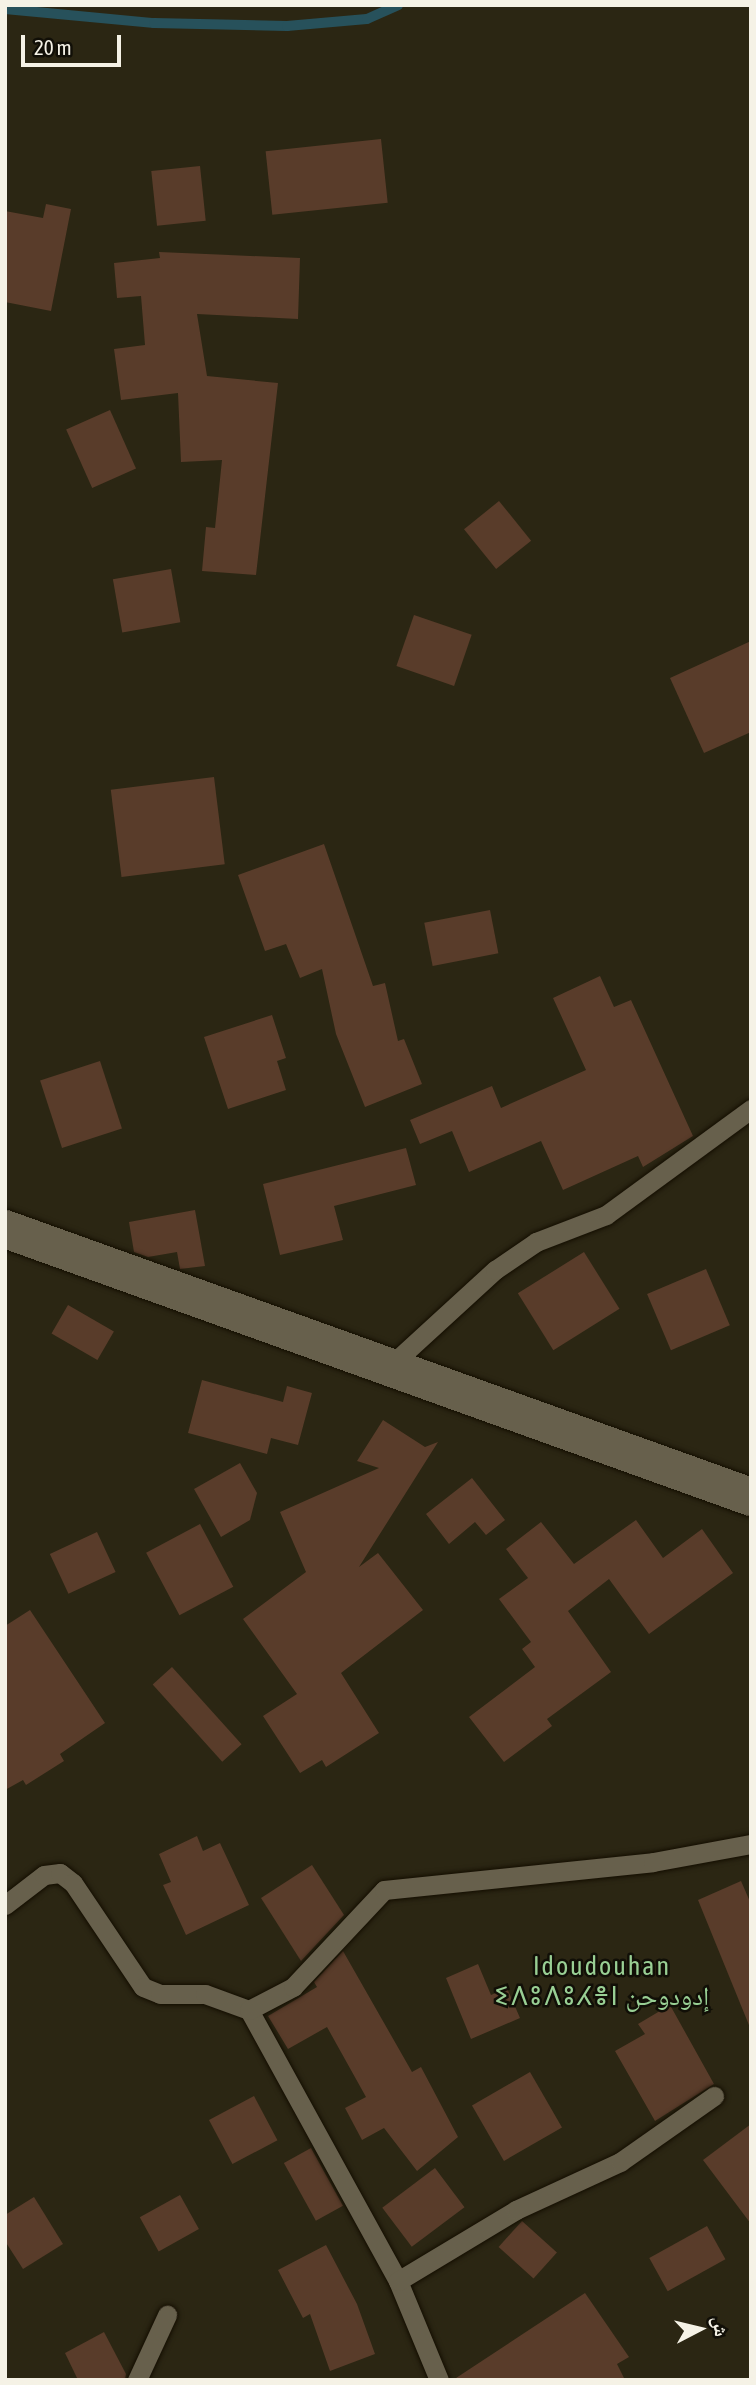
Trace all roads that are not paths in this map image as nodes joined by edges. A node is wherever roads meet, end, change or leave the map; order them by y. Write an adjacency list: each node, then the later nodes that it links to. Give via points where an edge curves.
1 (751, 1109): 3 (lane, via 606,1214 536,1242 495,1270)
2 (5, 1229): 3 (street)
3 (389, 1367): 4 (street)
4 (751, 1497)
5 (751, 1844): 7 (lane, via 653,1862 384,1890 293,1987)
6 (5, 1905): 7 (lane, via 44,1875 60,1872 73,1883 143,1987 160,1994 205,1994)
7 (249, 2010): 9 (lane)
8 (714, 2096): 9 (lane, via 620,2162 516,2210)
9 (398, 2281): 12 (lane)
10 (167, 2315): 11 (lane)
11 (137, 2380)
12 (439, 2380)

